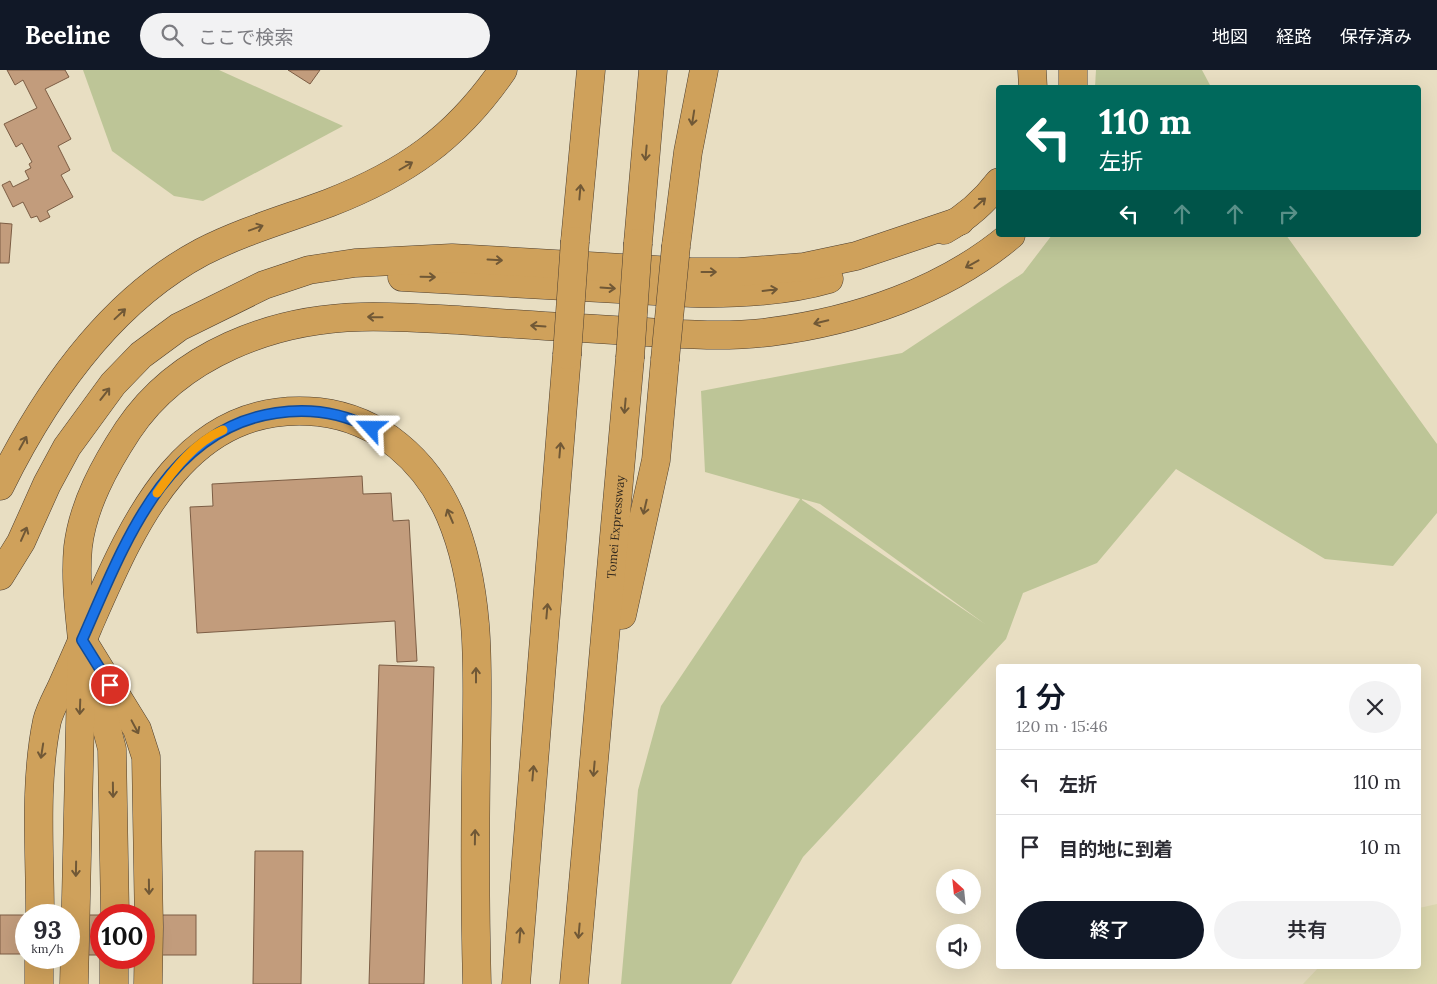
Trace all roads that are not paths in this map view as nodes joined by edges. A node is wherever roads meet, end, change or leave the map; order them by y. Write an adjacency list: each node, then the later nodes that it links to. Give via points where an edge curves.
1 (503, 70): 11 (highway, one-way to 1, via 33,425 82,356 113,321 153,284 201,253 241,234 371,186 412,163 452,132 481,102)
2 (591, 70): 24 (highway, one-way to 2, bridge)
3 (654, 70): 14 (highway, Tomei Expressway, one-way to 14, bridge)
4 (704, 70): 14 (highway, one-way to 14, bridge, via 688,152 676,246 656,460)
5 (1032, 70): 7 (highway)
6 (1073, 70): 8 (highway)
7 (1033, 85)
8 (1073, 85)
9 (996, 186): 12 (highway, one-way to 9, via 21,542 66,447 113,384 141,355 180,327 264,285 309,270 355,263 452,258 691,272 804,267 856,256 960,222)
10 (1008, 237): 13 (highway, one-way to 13, via 978,261 932,286 884,306 770,332 688,335 360,317 317,320 241,341 205,358 168,385 139,414 114,451 90,500 78,546 77,587)
11 (0, 486)
12 (0, 576)
13 (82, 640): 15 (highway, one-way to 15, via 48,716 41,758); 16 (highway, one-way to 16, via 112,749); 20 (highway, one-way to 20); 22 (highway, one-way to 22, via 137,729 146,757); 23 (highway, one-way to 13, via 476,636 470,578 449,513 433,483 415,460 388,437 354,420 324,413 294,410 258,415 214,434 178,464 147,507 119,557)
14 (598, 721): 25 (highway, Tomei Expressway, one-way to 25)
15 (40, 904)
16 (115, 904)
17 (39, 969): 19 (highway)
18 (114, 969): 21 (highway)
19 (38, 984)
20 (74, 984)
21 (114, 984)
22 (148, 984)
23 (476, 984)
24 (516, 984)
25 (574, 984)

